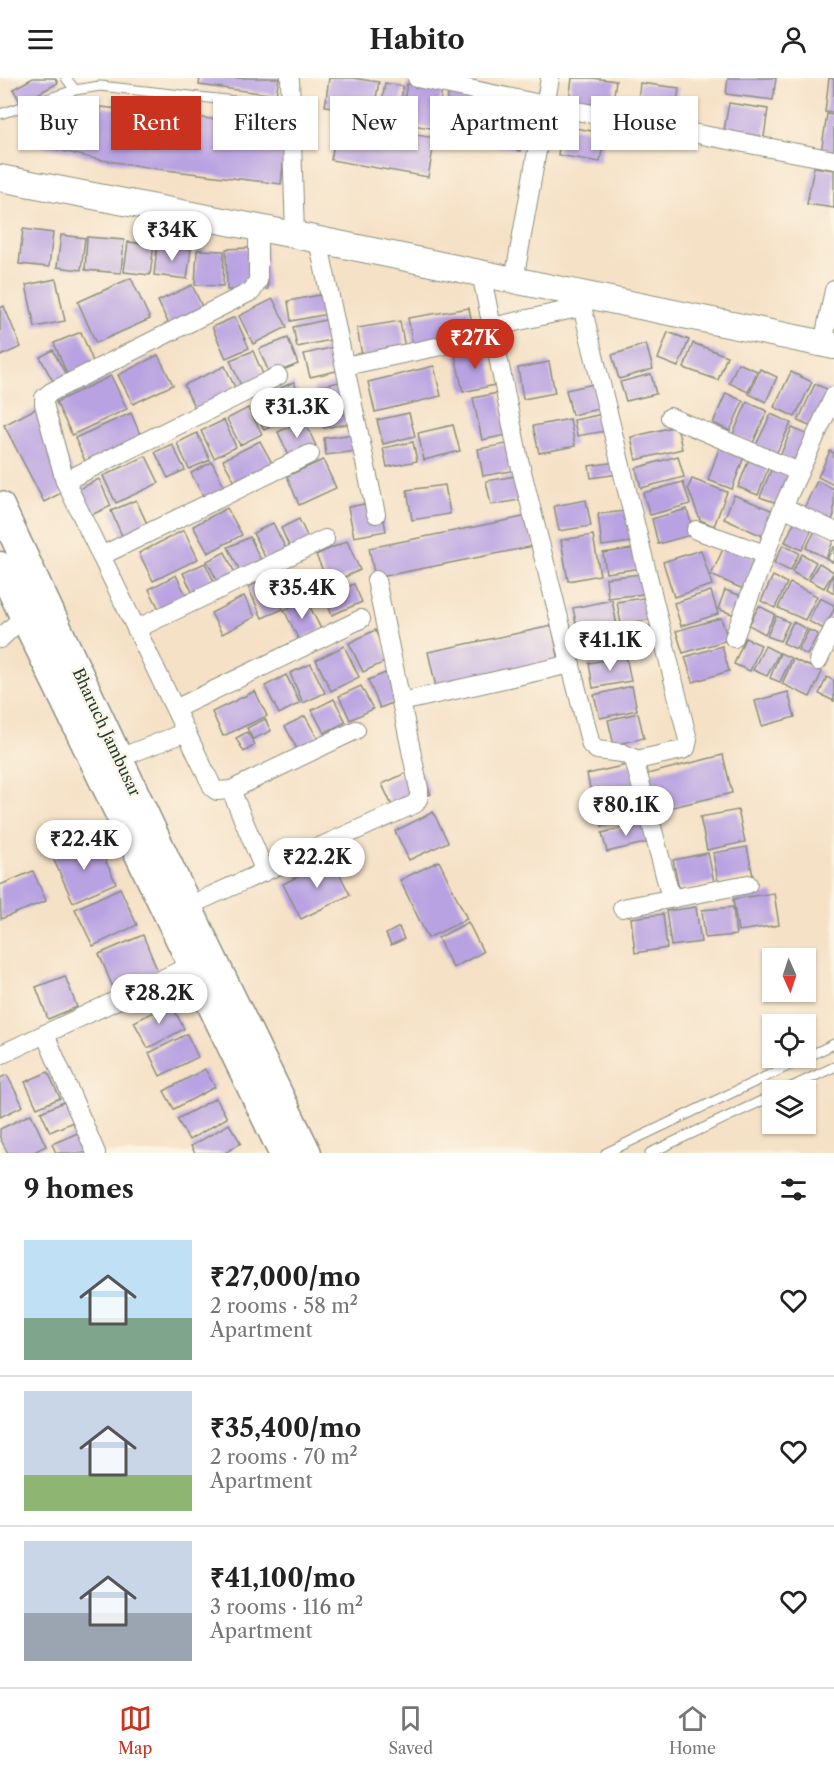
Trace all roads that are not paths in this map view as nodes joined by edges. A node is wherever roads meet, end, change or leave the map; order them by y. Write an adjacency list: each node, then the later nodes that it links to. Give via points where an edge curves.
1 (66, 78): 5 (lane)
2 (290, 78): 6 (street)
3 (417, 78): 7 (street)
4 (550, 78): 8 (street)
5 (75, 90): 9 (lane, via 100,86); 11 (lane)
6 (291, 96)
7 (502, 96)
8 (547, 96)
9 (213, 98)
10 (579, 111): 14 (street)
11 (0, 114)
12 (296, 150): 17 (street)
13 (537, 150): 19 (street)
14 (834, 160)
15 (0, 178): 16 (street)
16 (258, 228): 17 (street); 30 (street, via 258,281 252,291 47,395 44,404)
17 (307, 237): 18 (street); 24 (street)
18 (481, 273): 19 (street); 22 (street)
19 (514, 280): 21 (street)
20 (834, 291): 23 (street)
21 (580, 300): 22 (street); 23 (street); 54 (street, via 688,740 682,750)
22 (493, 331): 24 (street); 48 (street, via 519,460)
23 (829, 345)
24 (345, 366): 33 (street)
25 (278, 376): 30 (street)
26 (834, 396): 29 (street)
27 (670, 417): 29 (street)
28 (310, 454): 38 (street)
29 (799, 472): 32 (street)
30 (65, 481): 38 (street)
31 (0, 506): 42 (main road, Bharuch Jambusar)
32 (783, 507): 35 (street); 37 (street)
33 (376, 514)
34 (696, 531): 37 (street)
35 (834, 531)
36 (325, 539): 44 (street)
37 (765, 554): 45 (street)
38 (101, 556): 44 (street)
39 (0, 566): 42 (main road, Bharuch Jambusar)
40 (376, 579): 49 (street)
41 (361, 619): 50 (street)
42 (19, 623): 46 (street); 53 (main road, Bharuch Jambusar); 61 (main road, Bharuch Jambusar)
43 (834, 627): 47 (street)
44 (136, 629): 50 (street)
45 (734, 638)
46 (0, 652)
47 (818, 661)
48 (571, 664): 49 (street); 54 (street, via 593,748)
49 (401, 702): 56 (street, via 419,789 415,804)
50 (175, 709): 52 (street)
51 (356, 730): 55 (street)
52 (186, 732): 53 (street); 55 (street, via 213,788)
53 (119, 758): 59 (main road, Bharuch Jambusar)
54 (638, 760): 58 (street, via 635,767)
55 (231, 790): 56 (street)
56 (265, 872): 59 (street)
57 (748, 884): 58 (street)
58 (671, 898): 60 (street)
59 (188, 906): 70 (main road, Bharuch Jambusar)
60 (622, 908)
61 (192, 964): 62 (street); 69 (main road, Bharuch Jambusar)
62 (45, 1034): 64 (street); 68 (street)
63 (834, 1044): 71 (lane)
64 (0, 1055)
65 (834, 1067): 66 (lane)
66 (806, 1080)
67 (762, 1101): 72 (lane)
68 (96, 1153)
69 (283, 1153)
70 (307, 1153)
71 (606, 1153)
72 (651, 1153)

